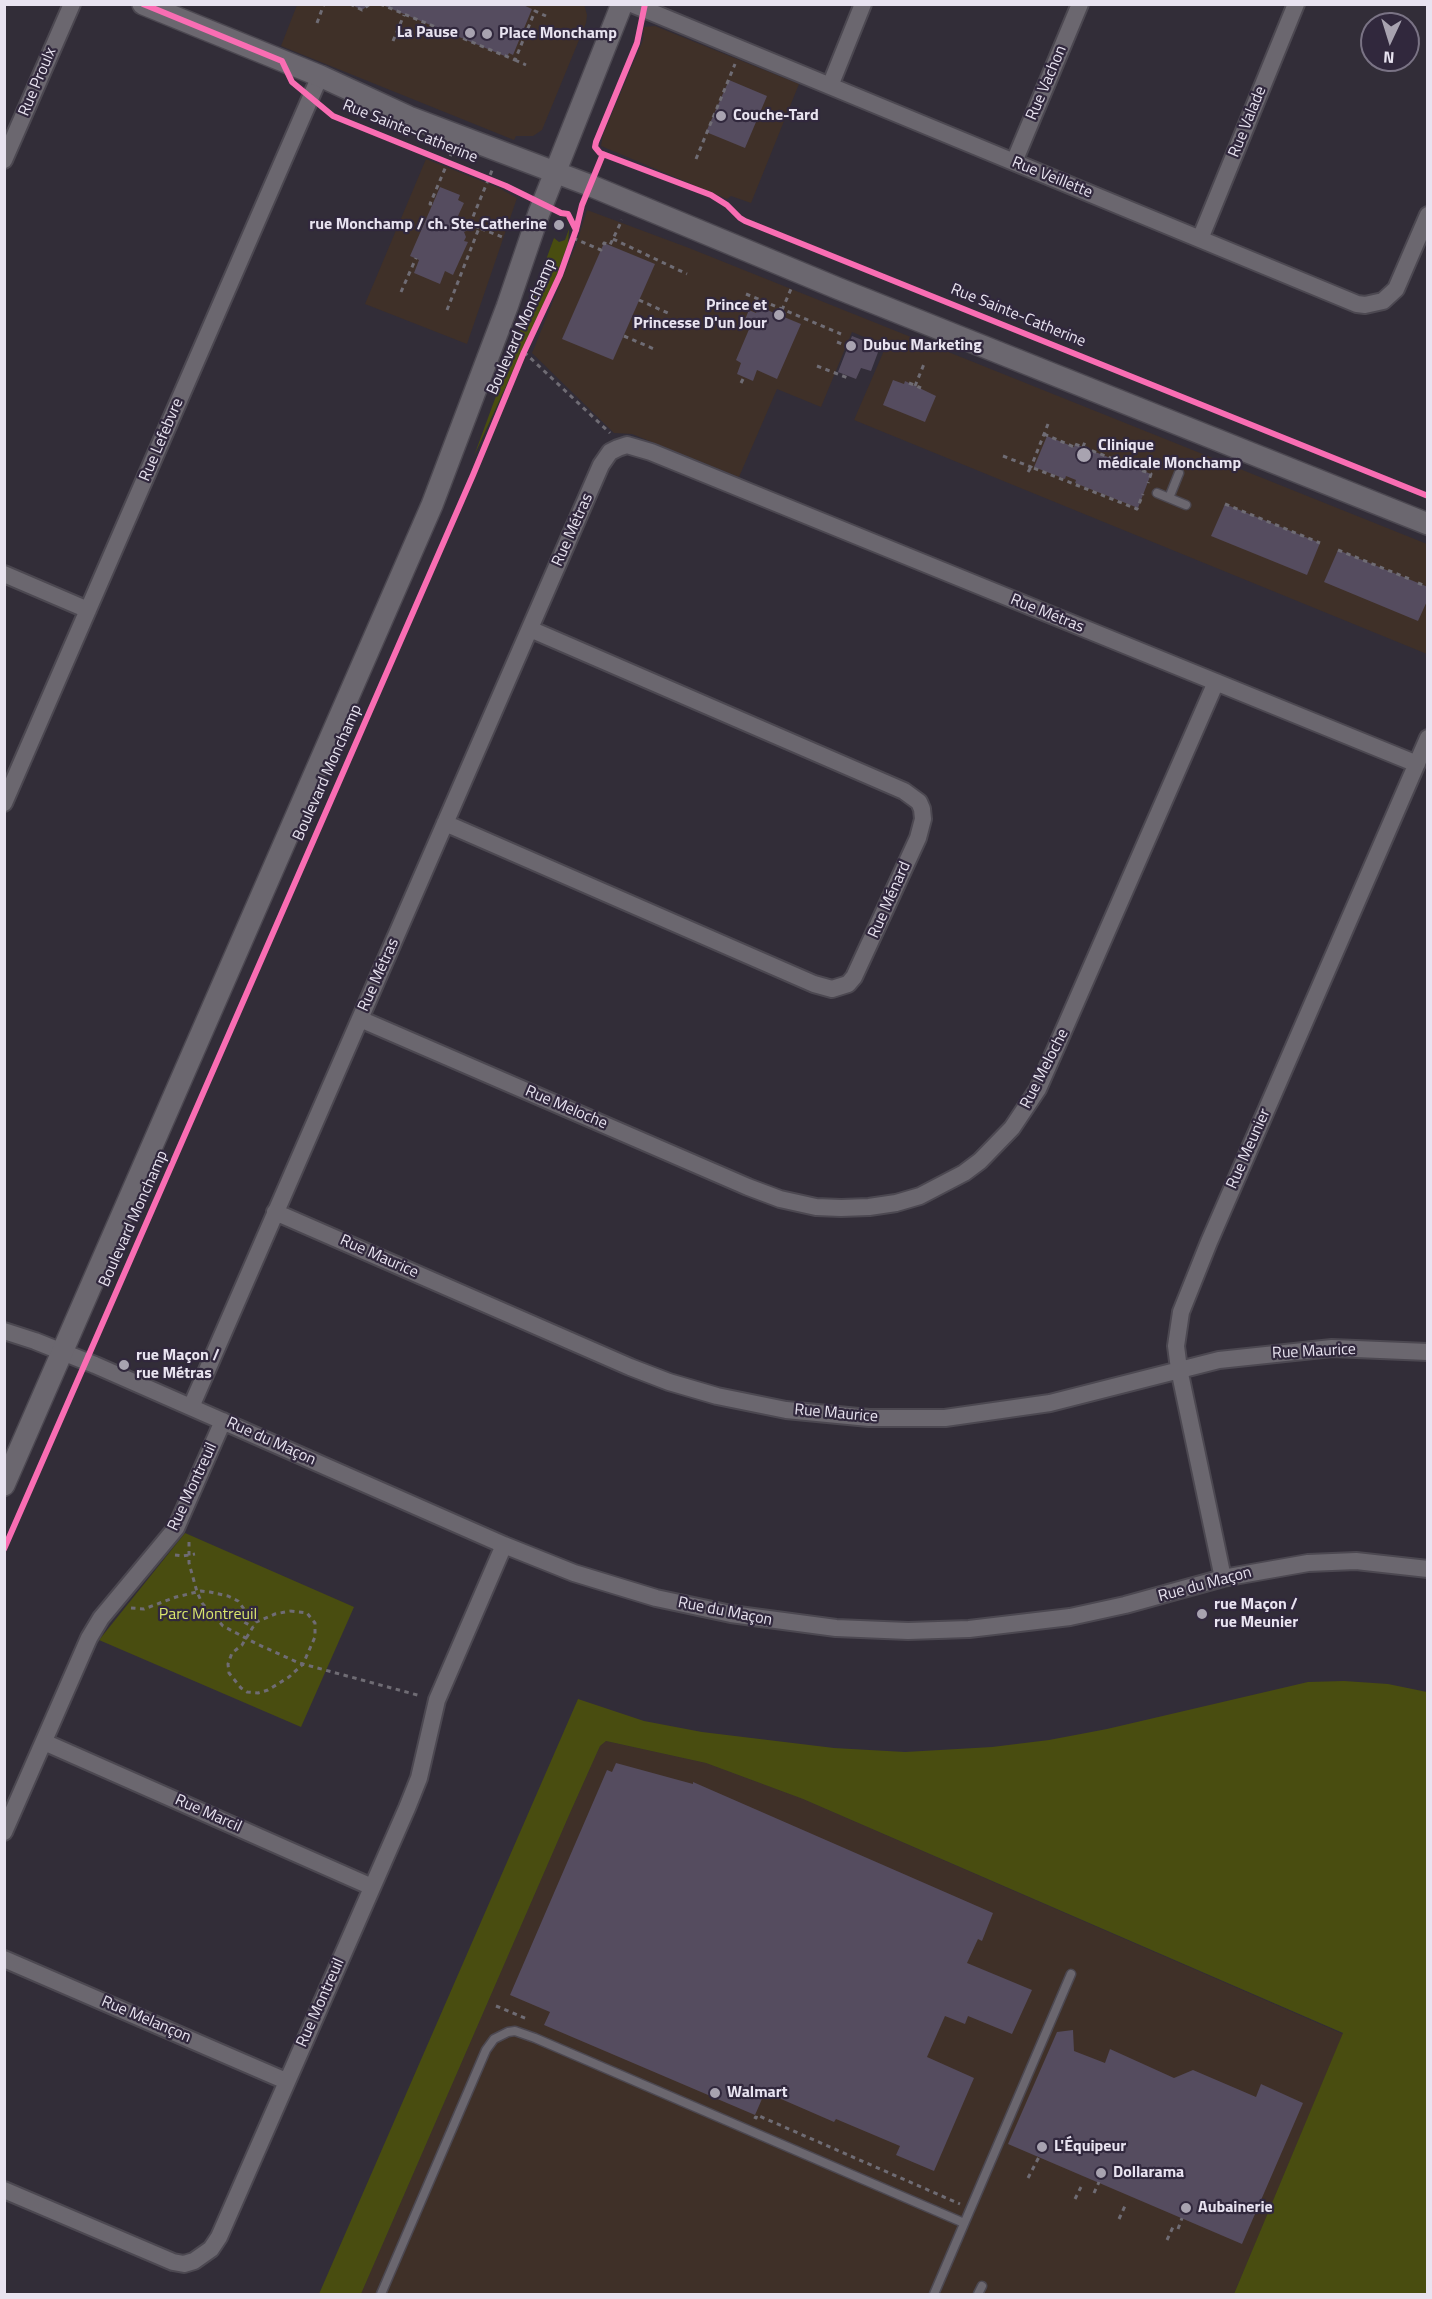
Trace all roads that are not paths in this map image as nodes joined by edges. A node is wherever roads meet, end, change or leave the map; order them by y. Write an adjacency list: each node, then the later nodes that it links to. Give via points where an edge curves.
1 (72, 4): 10 (street, Rue Proulx)
2 (143, 4): 8 (street, Rue Sainte-Catherine)
3 (622, 4): 12 (street, Boulevard Monchamp)
4 (632, 4): 9 (street, Rue Veillette)
5 (863, 4): 9 (street)
6 (1080, 4): 11 (street, Rue Vachon)
7 (1296, 4): 14 (street, Rue Valade)
8 (320, 76): 12 (street, Rue Sainte-Catherine, via 409,117); 21 (street, Rue Lefebvre)
9 (830, 86): 11 (street, Rue Veillette)
10 (4, 160)
11 (1014, 162): 14 (street, Rue Veillette)
12 (555, 173): 19 (street, Rue Sainte-Catherine); 31 (street, Boulevard Monchamp, via 432,505)
13 (1428, 214): 14 (street, Rue Veillette, via 1396,289 1383,301 1365,305)
14 (1200, 239)
15 (1179, 473): 17 (lane)
16 (1157, 493): 17 (lane)
17 (1169, 498): 18 (lane)
18 (1186, 505)
19 (1428, 524)
20 (4, 574): 21 (street)
21 (88, 610): 26 (street, Rue Lefebvre)
22 (530, 628): 23 (street, Rue Métras, via 604,458 627,446 651,452); 27 (street, Rue Métras); 27 (street, Rue Ménard, via 904,791 922,809 918,838 854,977 848,984 832,989)
23 (1216, 682): 25 (street, Rue Métras); 28 (street, Rue Meloche, via 1038,1089 1012,1128 980,1161 920,1196 850,1208 816,1207 780,1198)
24 (1428, 738): 25 (street, Rue Meunier)
25 (1417, 764): 33 (street, Rue Meunier, via 1187,1293 1178,1325)
26 (4, 803)
27 (445, 823): 28 (street, Rue Métras)
28 (360, 1019): 29 (street, Rue Métras)
29 (275, 1212): 33 (street, Rue Maurice, via 630,1367 669,1382 786,1410 888,1418 975,1415 1050,1403); 34 (street, Rue Métras)
30 (4, 1331): 31 (street, Rue du Maçon)
31 (64, 1352): 34 (street, Rue du Maçon); 36 (street, Boulevard Monchamp)
32 (1428, 1352): 33 (street, Rue Maurice, via 1332,1348 1219,1360)
33 (1179, 1369): 39 (street, Rue Meunier)
34 (191, 1407): 35 (street, Rue du Maçon)
35 (223, 1421): 37 (street, Rue du Maçon); 40 (street, Rue Montreuil, via 176,1528 95,1627)
36 (4, 1485)
37 (504, 1545): 39 (street, Rue du Maçon, via 574,1573 656,1598 731,1614 836,1628 939,1630 1038,1622 1125,1605); 42 (street, Rue Montreuil, via 442,1686 419,1778)
38 (1428, 1569): 39 (street, Rue du Maçon, via 1331,1561)
39 (1222, 1578)
40 (44, 1742): 41 (street, Rue Montreuil); 42 (street, Rue Marcil)
41 (4, 1832)
42 (372, 1887): 45 (street, Rue Montreuil)
43 (4, 1959): 45 (street, Rue Melançon)
44 (1071, 1974): 47 (lane)
45 (286, 2081): 46 (street, Rue Montreuil, via 219,2237 211,2249 194,2261 173,2262)
46 (4, 2190)
47 (964, 2223): 48 (lane, via 523,2033 508,2032 494,2039 486,2050); 49 (lane)
48 (381, 2295)
49 (934, 2295)

